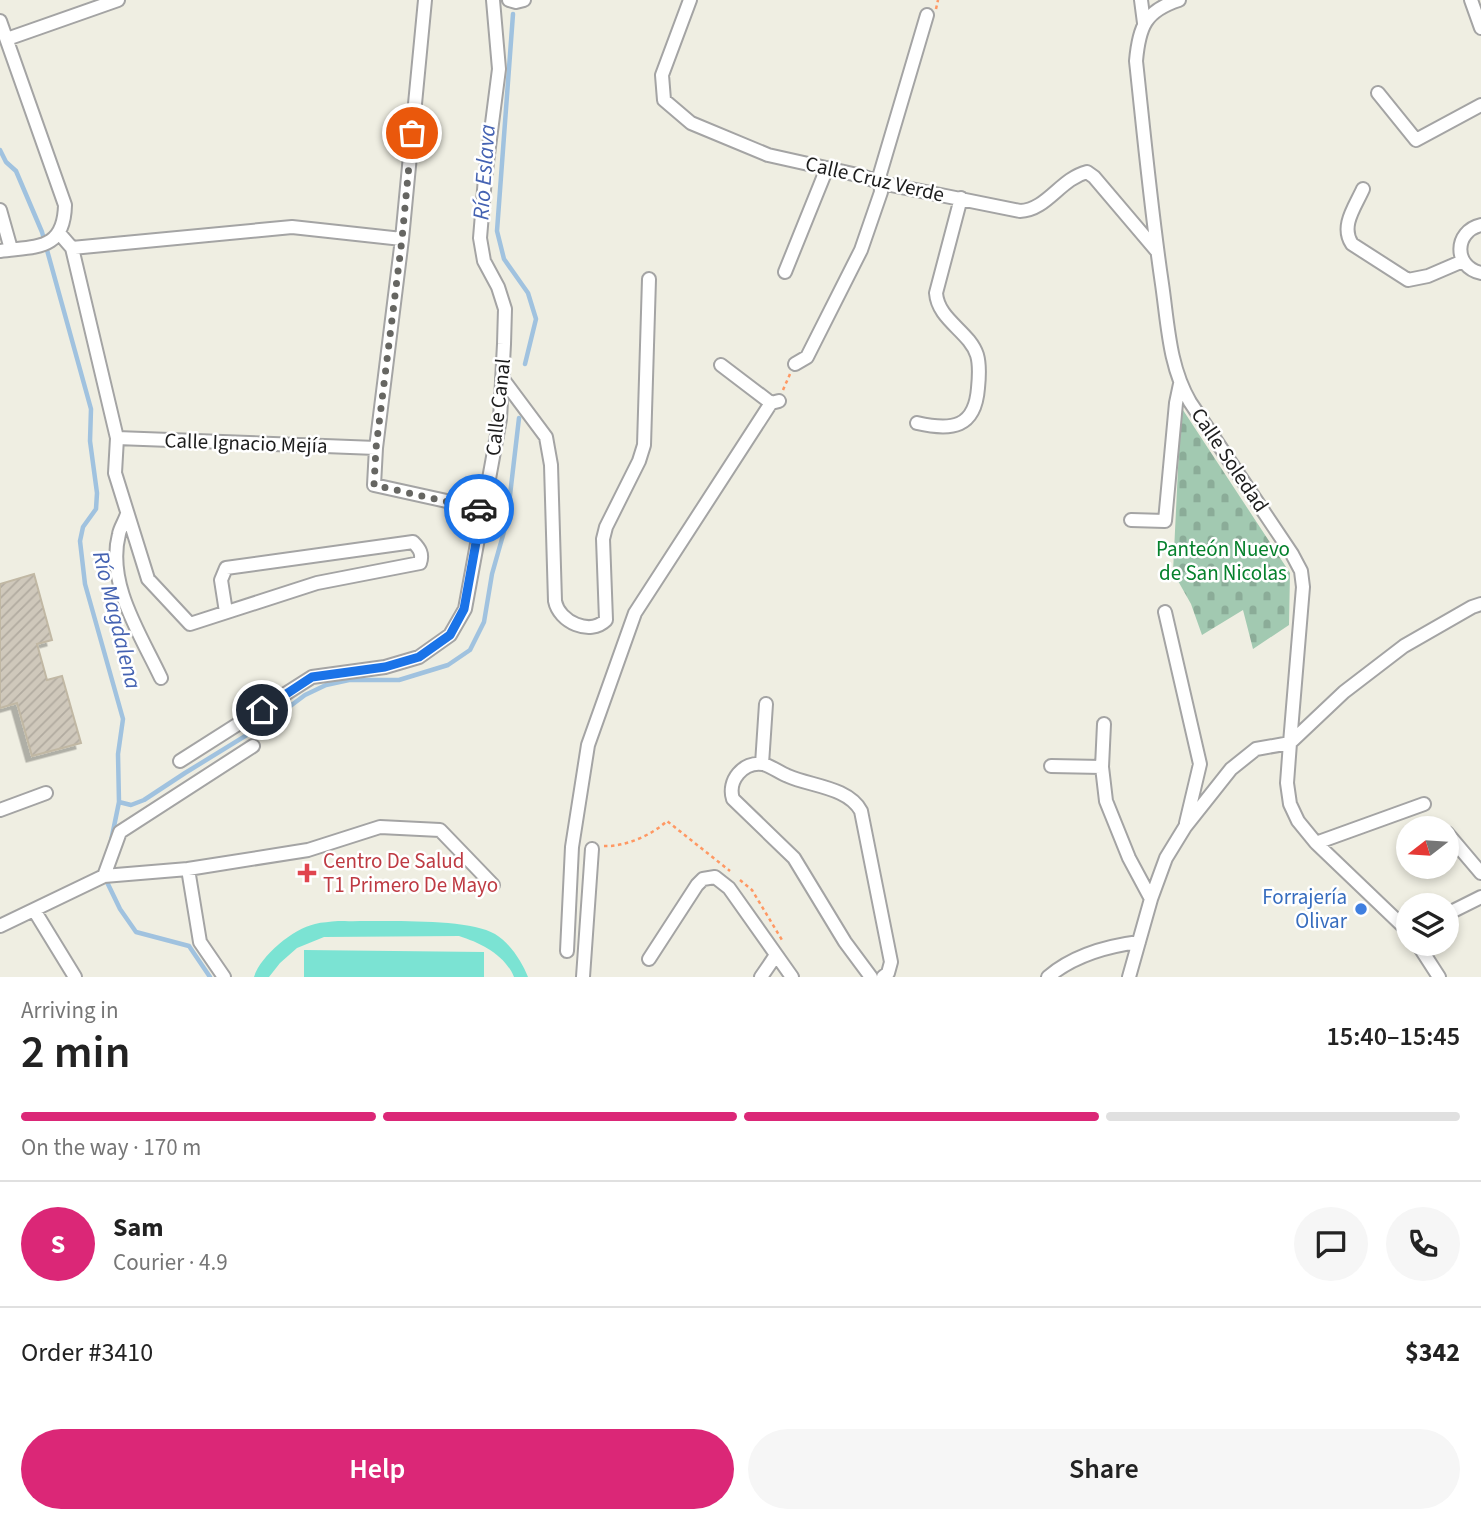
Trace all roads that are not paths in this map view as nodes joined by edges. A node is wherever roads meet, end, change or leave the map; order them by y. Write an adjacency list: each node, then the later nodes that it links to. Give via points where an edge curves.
1 (118, 0): 12 (street)
2 (425, 0): 22 (street)
3 (493, 0): 32 (street, Calle Canal, via 499,69 480,237 484,261 505,309)
4 (690, 0): 15 (street, Calle Cruz Verde, via 662,75 664,100 691,123 768,155)
5 (1141, 0): 10 (street)
6 (1180, 0): 10 (street, via 1162,6)
7 (1476, 5): 11 (street)
8 (928, 15): 16 (street)
9 (0, 21): 12 (street)
10 (1144, 23): 25 (street, Calle Soledad, via 1136,61)
11 (1481, 28)
12 (7, 39): 21 (street, via 62,191 65,216)
13 (1378, 93): 14 (street, via 1416,140)
14 (1481, 106)
15 (827, 168): 16 (street, Calle Cruz Verde); 27 (street)
16 (881, 183): 18 (street, Calle Cruz Verde); 30 (street, via 857,259 807,358)
17 (1363, 189): 26 (street, via 1346,226 1352,244 1408,280)
18 (961, 198): 25 (street, Calle Cruz Verde, via 1032,210 1074,175 1087,172); 34 (street, via 936,293 940,308 969,340 977,357 977,402 967,421 954,427)
19 (0, 210): 24 (street)
20 (1481, 225): 26 (street, via 1462,237)
21 (56, 237): 23 (street); 24 (street, via 34,248)
22 (402, 239): 23 (street, via 292,227); 36 (street)
23 (72, 248): 35 (street)
24 (5, 250)
25 (1157, 250): 33 (street, Calle Soledad, via 1173,365)
26 (1463, 261): 28 (street)
27 (785, 272)
28 (1481, 272)
29 (649, 279): 32 (street, via 644,445 603,538 606,620 600,626 590,629 557,611 546,437)
30 (795, 363)
31 (721, 365): 70 (street, via 775,402 635,613 588,745 572,847)
32 (502, 379): 37 (street, Calle Canal, via 500,419)
33 (1180, 384): 39 (street, via 1165,522); 46 (street, Calle Soledad, via 1301,571)
34 (917, 423)
35 (117, 438): 36 (street, Calle Ignacio Mejía); 38 (street, via 115,473)
36 (376, 448): 37 (street, via 374,485)
37 (482, 509): 48 (street, Calle Canal, via 464,609 450,635 419,657 385,667 312,677)
38 (127, 514): 41 (street, via 148,579 190,624); 43 (street, via 118,535 120,586)
39 (1130, 520)
40 (1481, 604): 46 (street, via 1404,646 1344,692)
41 (226, 612): 41 (street, via 221,580 226,568 413,542 422,557 420,563 317,583)
42 (1165, 612): 55 (street, via 1200,764)
43 (161, 678)
44 (766, 704): 49 (street)
45 (1104, 724): 51 (street)
46 (1290, 743): 55 (street, via 1256,749 1231,769); 56 (street, Calle Soledad, via 1290,804)
47 (253, 746): 61 (street, via 120,832)
48 (180, 761)
49 (762, 764): 79 (street, via 747,766 734,779 733,799 794,858); 80 (street, via 832,790 861,811 891,962)
50 (1051, 766): 51 (street)
51 (1101, 767): 64 (street, via 1106,801)
52 (46, 793): 54 (street)
53 (1424, 804): 56 (street)
54 (0, 810)
55 (1185, 827): 64 (street, via 1166,858)
56 (1316, 843): 67 (street, Calle Soledad)
57 (1460, 847): 60 (street)
58 (592, 849): 76 (street)
59 (188, 869): 61 (street); 62 (street, via 308,850 380,827 440,831); 75 (street, via 200,942)
60 (1481, 873)
61 (104, 876): 66 (street)
62 (493, 885)
63 (1481, 897): 65 (street)
64 (1151, 899): 69 (street)
65 (1459, 908)
66 (34, 910): 68 (street); 74 (street)
67 (1396, 920)
68 (0, 926)
69 (1139, 942): 81 (street, via 1085,955); 82 (street)
70 (567, 951)
71 (776, 956): 73 (street, via 729,888 715,877 697,885); 77 (street); 78 (street)
72 (1425, 956): 83 (street)
73 (649, 959)
74 (75, 977)
75 (224, 977)
76 (583, 977)
77 (761, 977)
78 (792, 977)
79 (871, 977)
80 (883, 977)
81 (1048, 977)
82 (1129, 977)
83 (1439, 977)

